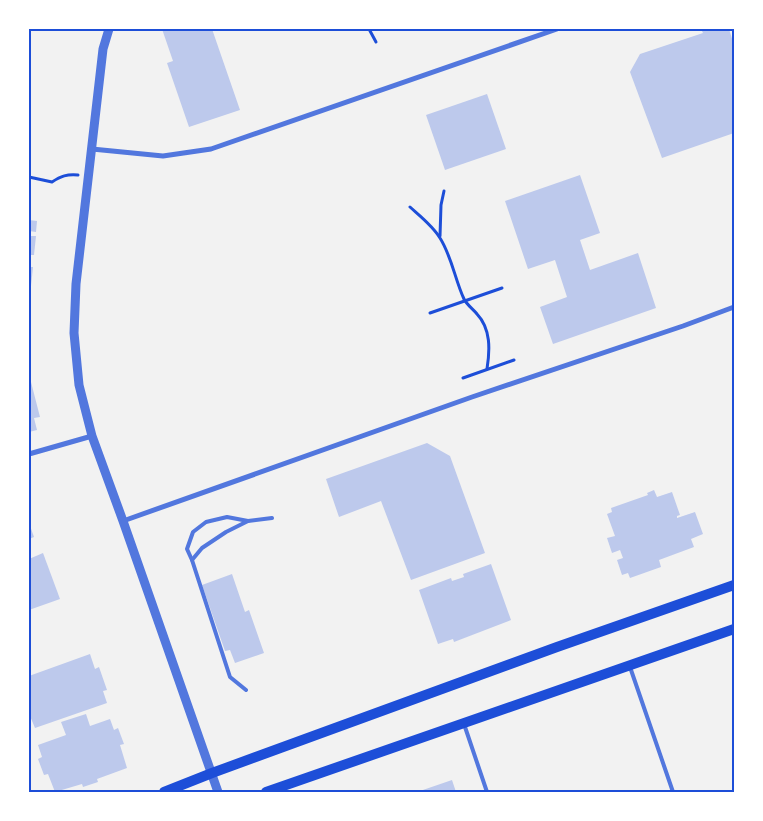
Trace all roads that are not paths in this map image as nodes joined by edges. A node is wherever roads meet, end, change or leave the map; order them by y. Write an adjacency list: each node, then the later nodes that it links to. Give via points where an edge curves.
1 (109, 29): 3 (street, via 103,49)
2 (557, 29): 3 (street, via 211,149 163,156)
3 (92, 149): 5 (street, via 76,284 74,333 79,385)
4 (734, 307): 8 (street)
5 (92, 436): 6 (street); 8 (street)
6 (29, 454)
7 (272, 518): 9 (lane)
8 (123, 521): 16 (street)
9 (248, 521): 10 (lane, via 202,548); 10 (lane, via 227,517 206,522 193,532 187,549)
10 (192, 560): 14 (lane, via 230,677)
11 (734, 585): 16 (main road)
12 (734, 629): 13 (main road)
13 (629, 665): 15 (main road); 21 (lane)
14 (246, 690)
15 (464, 724): 19 (main road); 20 (lane)
16 (212, 773): 17 (main road); 18 (street)
17 (164, 792)
18 (218, 792)
19 (266, 792)
20 (488, 792)
21 (674, 792)

